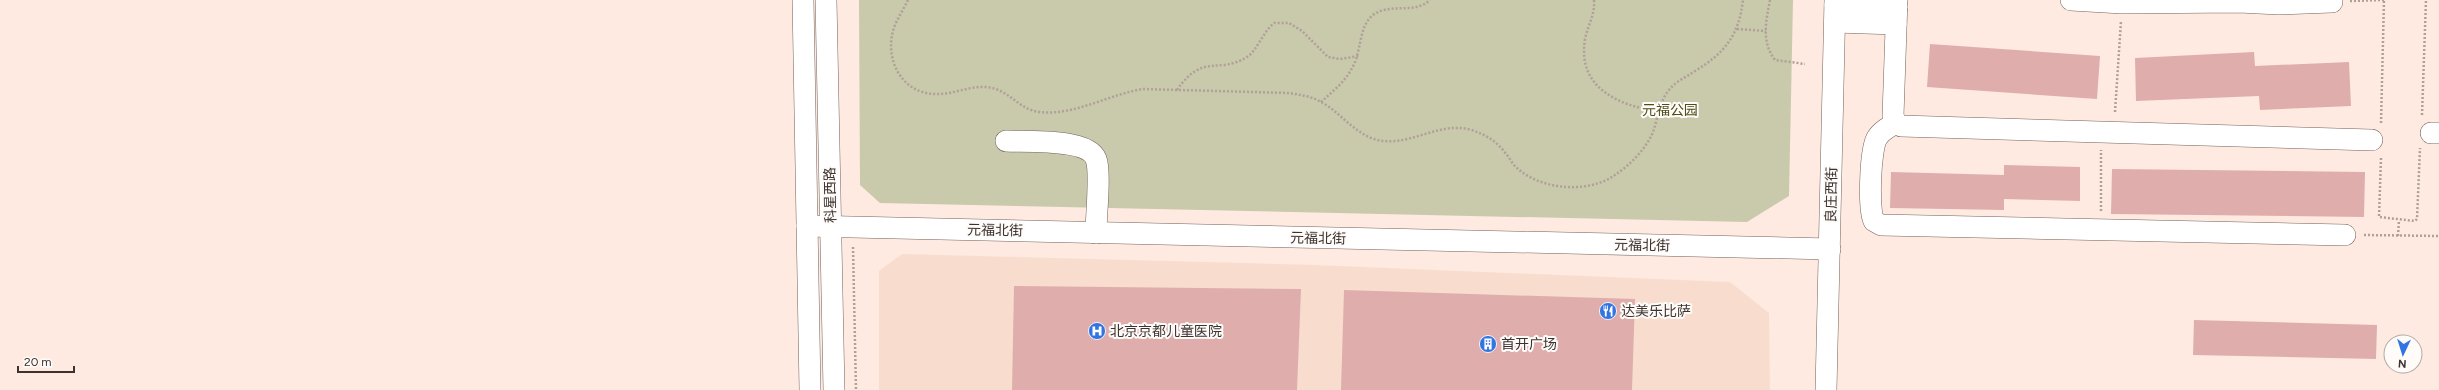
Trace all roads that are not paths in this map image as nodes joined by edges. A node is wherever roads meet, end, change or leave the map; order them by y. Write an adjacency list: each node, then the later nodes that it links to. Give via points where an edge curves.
1 (803, 0): 10 (street, 科星西路)
2 (826, 0): 11 (street, 科星西路)
3 (2071, 0): 4 (street, via 2122,3)
4 (2332, 2)
5 (1835, 9): 6 (street); 14 (street, 良庄西街)
6 (1897, 10): 7 (street, via 1893,116)
7 (1896, 123): 8 (street, via 1905,127); 13 (street, via 1880,134 1873,149 1871,210 1874,221 1881,225)
8 (2378, 140)
9 (1006, 141): 12 (street, via 1077,145 1091,152 1098,166)
10 (807, 226): 11 (street, 元福北街); 15 (street, 科星西路)
11 (831, 227): 12 (street, 元福北街); 16 (street, 科星西路)
12 (1096, 233): 14 (street, 元福北街)
13 (2345, 235)
14 (1830, 249): 17 (street, 良庄西街)
15 (810, 390)
16 (834, 390)
17 (1826, 390)

